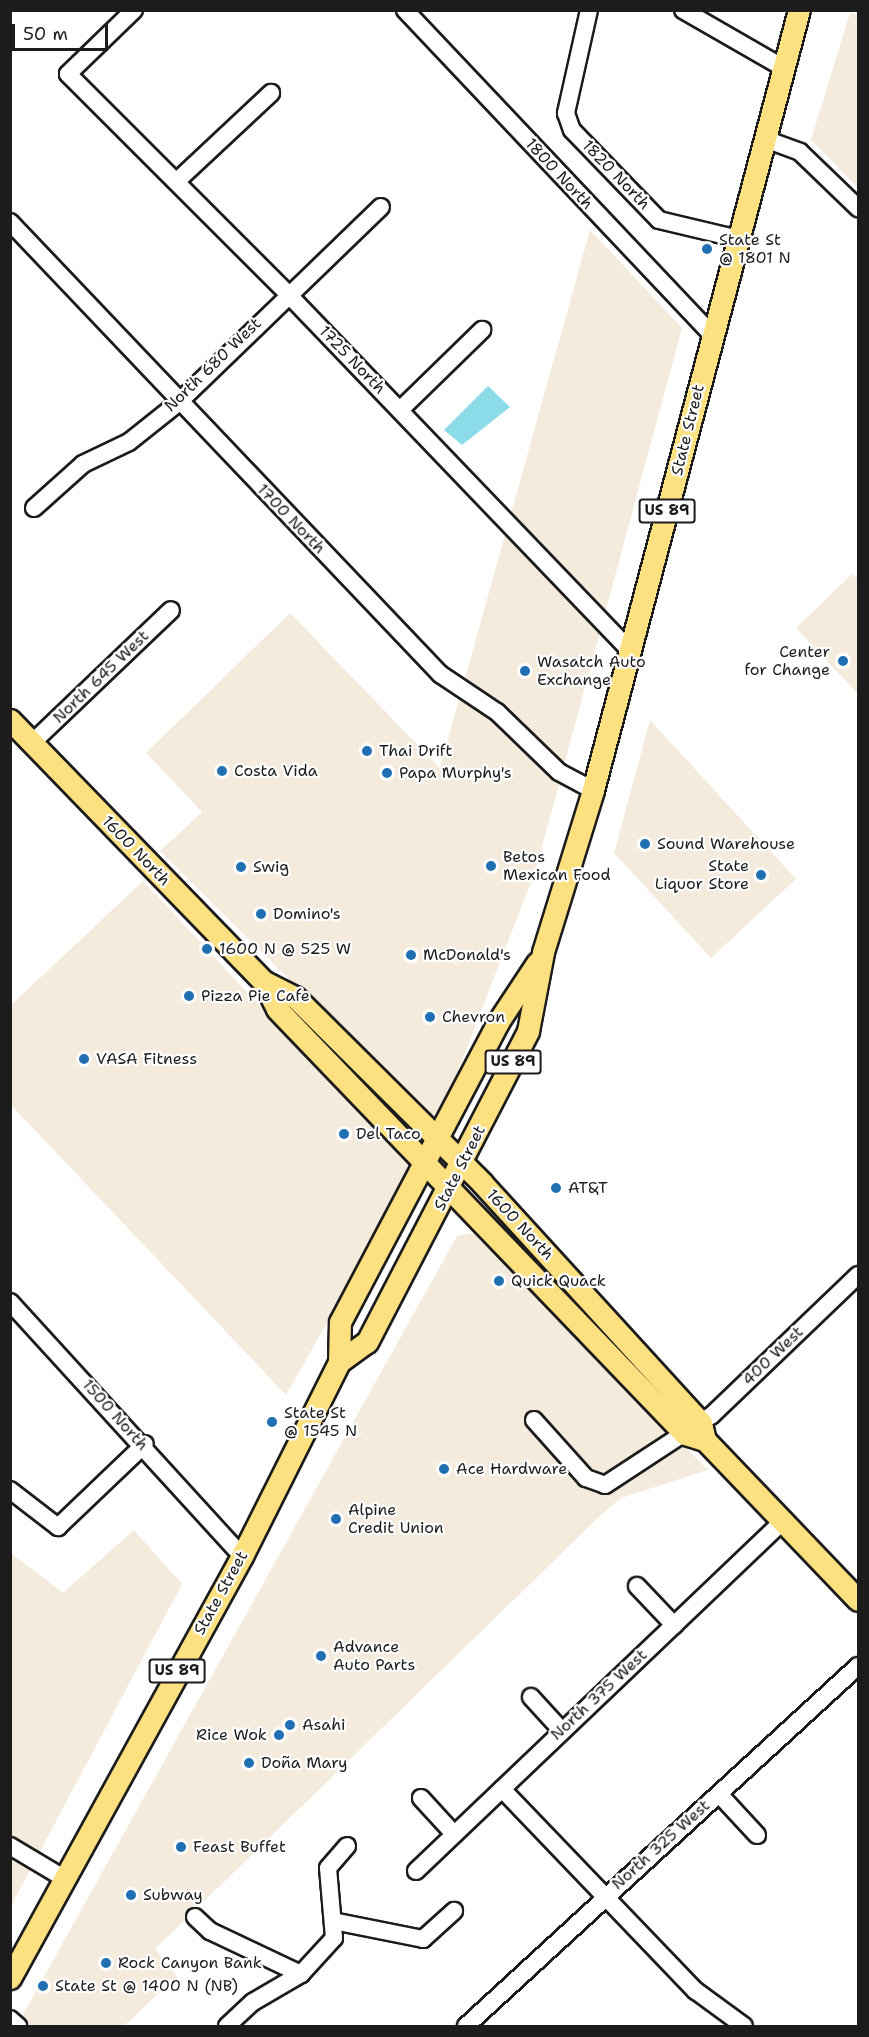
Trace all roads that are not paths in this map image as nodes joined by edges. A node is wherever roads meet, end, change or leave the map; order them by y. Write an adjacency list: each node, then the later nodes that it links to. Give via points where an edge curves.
1 (134, 10): 9 (street, 1725 North, via 68,74)
2 (405, 10): 16 (street, 1800 North)
3 (589, 10): 13 (street, 1820 North, via 567,121 659,220)
4 (683, 10): 6 (street)
5 (799, 10): 6 (main road, State Street / US 89)
6 (784, 68): 8 (main road, State Street / US 89)
7 (271, 93): 9 (street)
8 (765, 139): 11 (street, via 800,152); 13 (main road, State Street / US 89)
9 (177, 181): 14 (street, 1725 North)
10 (381, 207): 14 (street, North 680 West)
11 (858, 208)
12 (10, 222): 17 (street, 1700 North)
13 (739, 239): 16 (main road, State Street / US 89)
14 (287, 293): 17 (street, North 680 West); 18 (street, 1725 North)
15 (482, 330): 18 (street)
16 (714, 337): 21 (main road, State Street / US 89)
17 (178, 403): 19 (street, North 680 West, via 129,442 83,464); 24 (street, 1700 North, via 440,674 497,712 559,772)
18 (400, 410): 21 (street, 1725 North)
19 (34, 508)
20 (171, 610): 23 (street, North 645 West)
21 (630, 651): 24 (main road, State Street / US 89)
22 (12, 725): 23 (main road, 1600 North)
23 (32, 743): 26 (main road, 1600 North)
24 (593, 790): 25 (main road, State Street / US 89)
25 (543, 952): 27 (main road, State Street / US 89, via 498,1022); 29 (main road, State Street / US 89, via 528,1031)
26 (262, 981): 27 (main road, 1600 North, via 295,997); 28 (main road, 1600 North, via 278,1009)
27 (438, 1139): 28 (main road, State Street / US 89); 29 (main road, 1600 North)
28 (428, 1161): 30 (main road, 1600 North); 33 (main road, State Street / US 89, via 340,1322)
29 (463, 1164): 30 (main road, State Street / US 89); 35 (main road, 1600 North)
30 (451, 1187): 33 (main road, State Street / US 89, via 368,1342); 35 (main road, 1600 North)
31 (858, 1275): 35 (street, 400 West)
32 (10, 1302): 36 (street, 1500 North)
33 (339, 1362): 39 (main road, State Street / US 89)
34 (534, 1420): 35 (street, 400 West, via 586,1478 601,1485)
35 (697, 1432): 38 (main road, 1600 North)
36 (145, 1444): 37 (street, via 58,1527); 39 (street, 1500 North, via 155,1463)
37 (10, 1490)
38 (783, 1521): 41 (main road, 1600 North); 42 (street, North 375 West)
39 (242, 1556): 54 (main road, State Street / US 89)
40 (637, 1586): 42 (street)
41 (858, 1600)
42 (674, 1625): 45 (street, North 375 West)
43 (858, 1666): 47 (street, North 325 West)
44 (531, 1697): 45 (street)
45 (562, 1731): 46 (street, North 375 West)
46 (502, 1789): 49 (street, North 375 West); 55 (street)
47 (719, 1794): 50 (street); 55 (street, North 325 West)
48 (421, 1798): 49 (street)
49 (454, 1834): 53 (street, North 375 West)
50 (757, 1835)
51 (10, 1846): 54 (street)
52 (347, 1846): 58 (street, via 328,1868)
53 (416, 1871)
54 (62, 1877): 60 (main road, State Street / US 89)
55 (604, 1896): 64 (street, North 325 West); 65 (street, via 696,1991)
56 (454, 1911): 58 (street, via 423,1939)
57 (195, 1917): 59 (street, via 210,1931)
58 (333, 1921): 59 (street, via 334,1938)
59 (300, 1974): 63 (street, via 254,2002)
60 (10, 1978)
61 (10, 2019): 62 (street)
62 (18, 2026)
63 (227, 2026)
64 (466, 2026)
65 (744, 2026)

